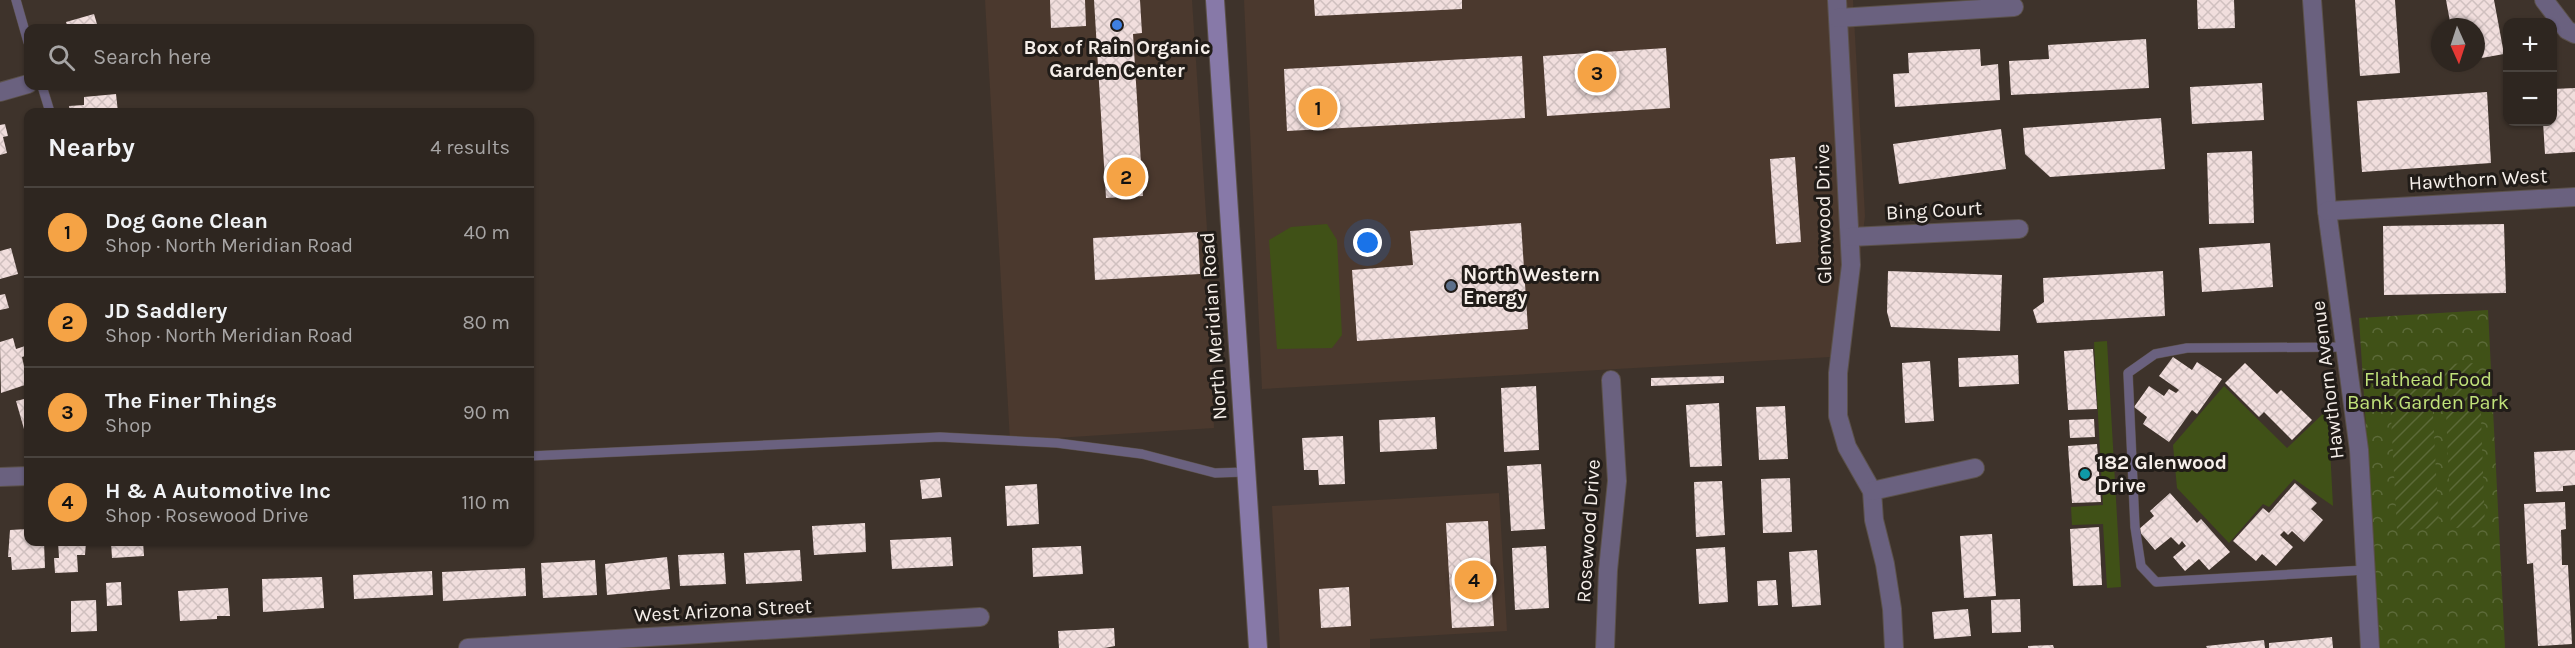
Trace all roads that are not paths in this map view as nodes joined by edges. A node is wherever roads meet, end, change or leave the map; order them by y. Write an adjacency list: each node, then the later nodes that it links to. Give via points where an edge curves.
1 (16, 0): 7 (lane)
2 (1215, 0): 21 (main road, North Meridian Road)
3 (2312, 0): 14 (street, Hawthorn Avenue)
4 (2544, 0): 8 (street, via 2567,30)
5 (2014, 7): 6 (street)
6 (1837, 9): 16 (street, Glenwood Drive)
7 (24, 28)
8 (2575, 34)
9 (24, 85): 11 (street)
10 (43, 90): 12 (lane)
11 (0, 92)
12 (49, 108)
13 (2575, 197): 14 (street, Hawthorn West)
14 (2327, 211): 17 (street, Hawthorn Avenue)
15 (2019, 229): 16 (street, Bing Court)
16 (1850, 237): 24 (street, Glenwood Drive, via 1838,416 1847,447)
17 (2346, 346): 25 (street, Hawthorn Avenue, via 2359,450); 25 (lane, via 2187,348 2155,354 2128,373 2135,527 2140,566 2156,582)
18 (1611, 380): 29 (street, Rosewood Drive, via 1617,481)
19 (534, 456): 21 (lane, via 940,438 1058,442 1142,454 1215,473)
20 (1976, 468): 24 (street)
21 (1246, 472): 28 (main road, North Meridian Road)
22 (24, 476): 23 (street)
23 (0, 477)
24 (1872, 491): 30 (street, Glenwood Drive, via 1892,609)
25 (2366, 570): 31 (street, Hawthorn Avenue)
26 (980, 617): 27 (street, West Arizona Street)
27 (468, 648)
28 (1258, 648)
29 (1605, 648)
30 (1894, 648)
31 (2370, 648)

